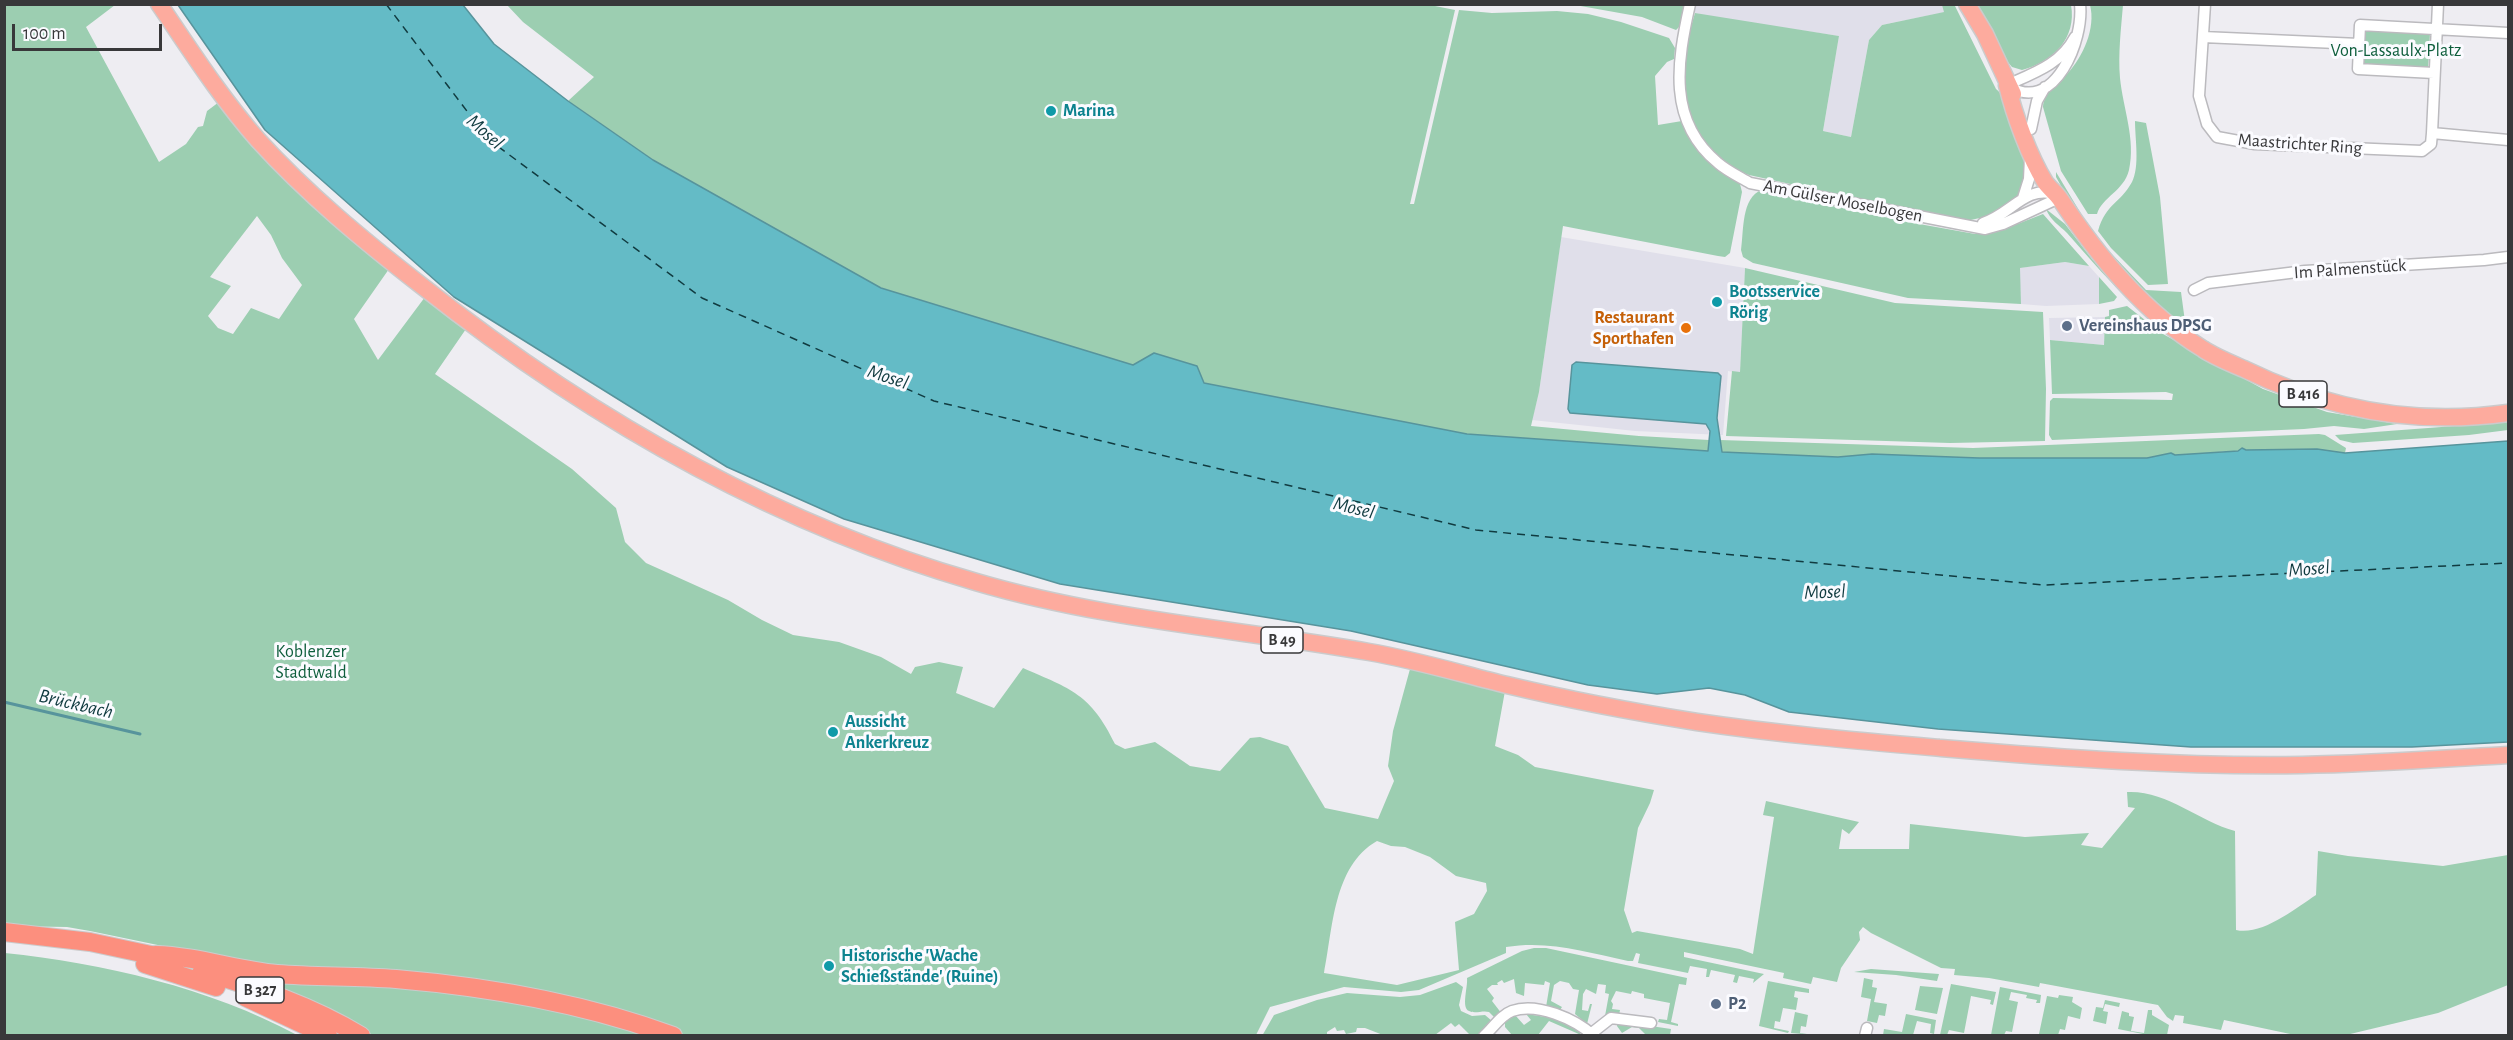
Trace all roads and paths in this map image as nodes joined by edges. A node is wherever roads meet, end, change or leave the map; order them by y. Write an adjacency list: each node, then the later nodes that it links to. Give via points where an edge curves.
1 (159, 4): 24 (main road, B 49, via 254,136 301,185 402,271 529,367 642,439 733,487 847,538 972,582 1110,614 1373,653 1585,702 1785,733 2013,754 2193,762 2298,765)
2 (1690, 4): 20 (street, Am Gülser Moselbogen, via 1678,78 1685,119 1698,143 1719,164 1750,183)
3 (1967, 4): 13 (main road, B 416)
4 (2080, 4): 7 (street)
5 (2205, 4): 10 (street, Maastrichter Ring)
6 (2438, 4): 8 (street)
7 (2080, 22): 13 (street, via 2071,43 2055,60); 14 (street, via 2071,58)
8 (2437, 28): 9 (street); 11 (street, via 2360,25); 12 (street)
9 (2508, 33)
10 (2203, 37): 11 (street); 15 (street, Maastrichter Ring, via 2199,96 2207,124 2217,137 2255,144 2422,151 2431,144)
11 (2359, 44): 12 (street, via 2358,69)
12 (2434, 73): 15 (street)
13 (2007, 85): 14 (street, via 2024,93); 16 (main road, B 416, via 2013,110)
14 (2045, 87): 16 (street, via 2037,101)
15 (2432, 133): 17 (street)
16 (2030, 137): 18 (street, via 2029,179); 19 (main road, B 416, via 2054,179)
17 (2508, 140)
18 (2023, 198): 19 (street, via 2042,191); 20 (street, Am Gülser Moselbogen, via 2000,217)
19 (2059, 198): 20 (street, Am Gülser Moselbogen, via 2003,224 1985,229); 23 (main road, B 416, via 2106,264 2203,350 2309,396 2383,414 2410,417)
20 (1965, 226)
21 (2508, 256): 22 (street, Im Palmenstück, via 2484,261 2305,271 2208,283)
22 (2194, 290)
23 (2508, 413)
24 (2508, 754)
25 (4, 932): 27 (highway, B 327, via 90,942)
26 (4, 941): 29 (highway, B 327, via 89,952 155,967 253,999)
27 (155, 955): 30 (highway, B 327, via 300,1005); 31 (highway, via 275,974 393,979 500,991 562,1003)
28 (1651, 1023): 33 (street, via 1611,1018)
29 (328, 1035)
30 (361, 1035)
31 (673, 1035)
32 (1484, 1035): 33 (street, via 1506,1014 1524,1009 1564,1016)
33 (1591, 1035)

